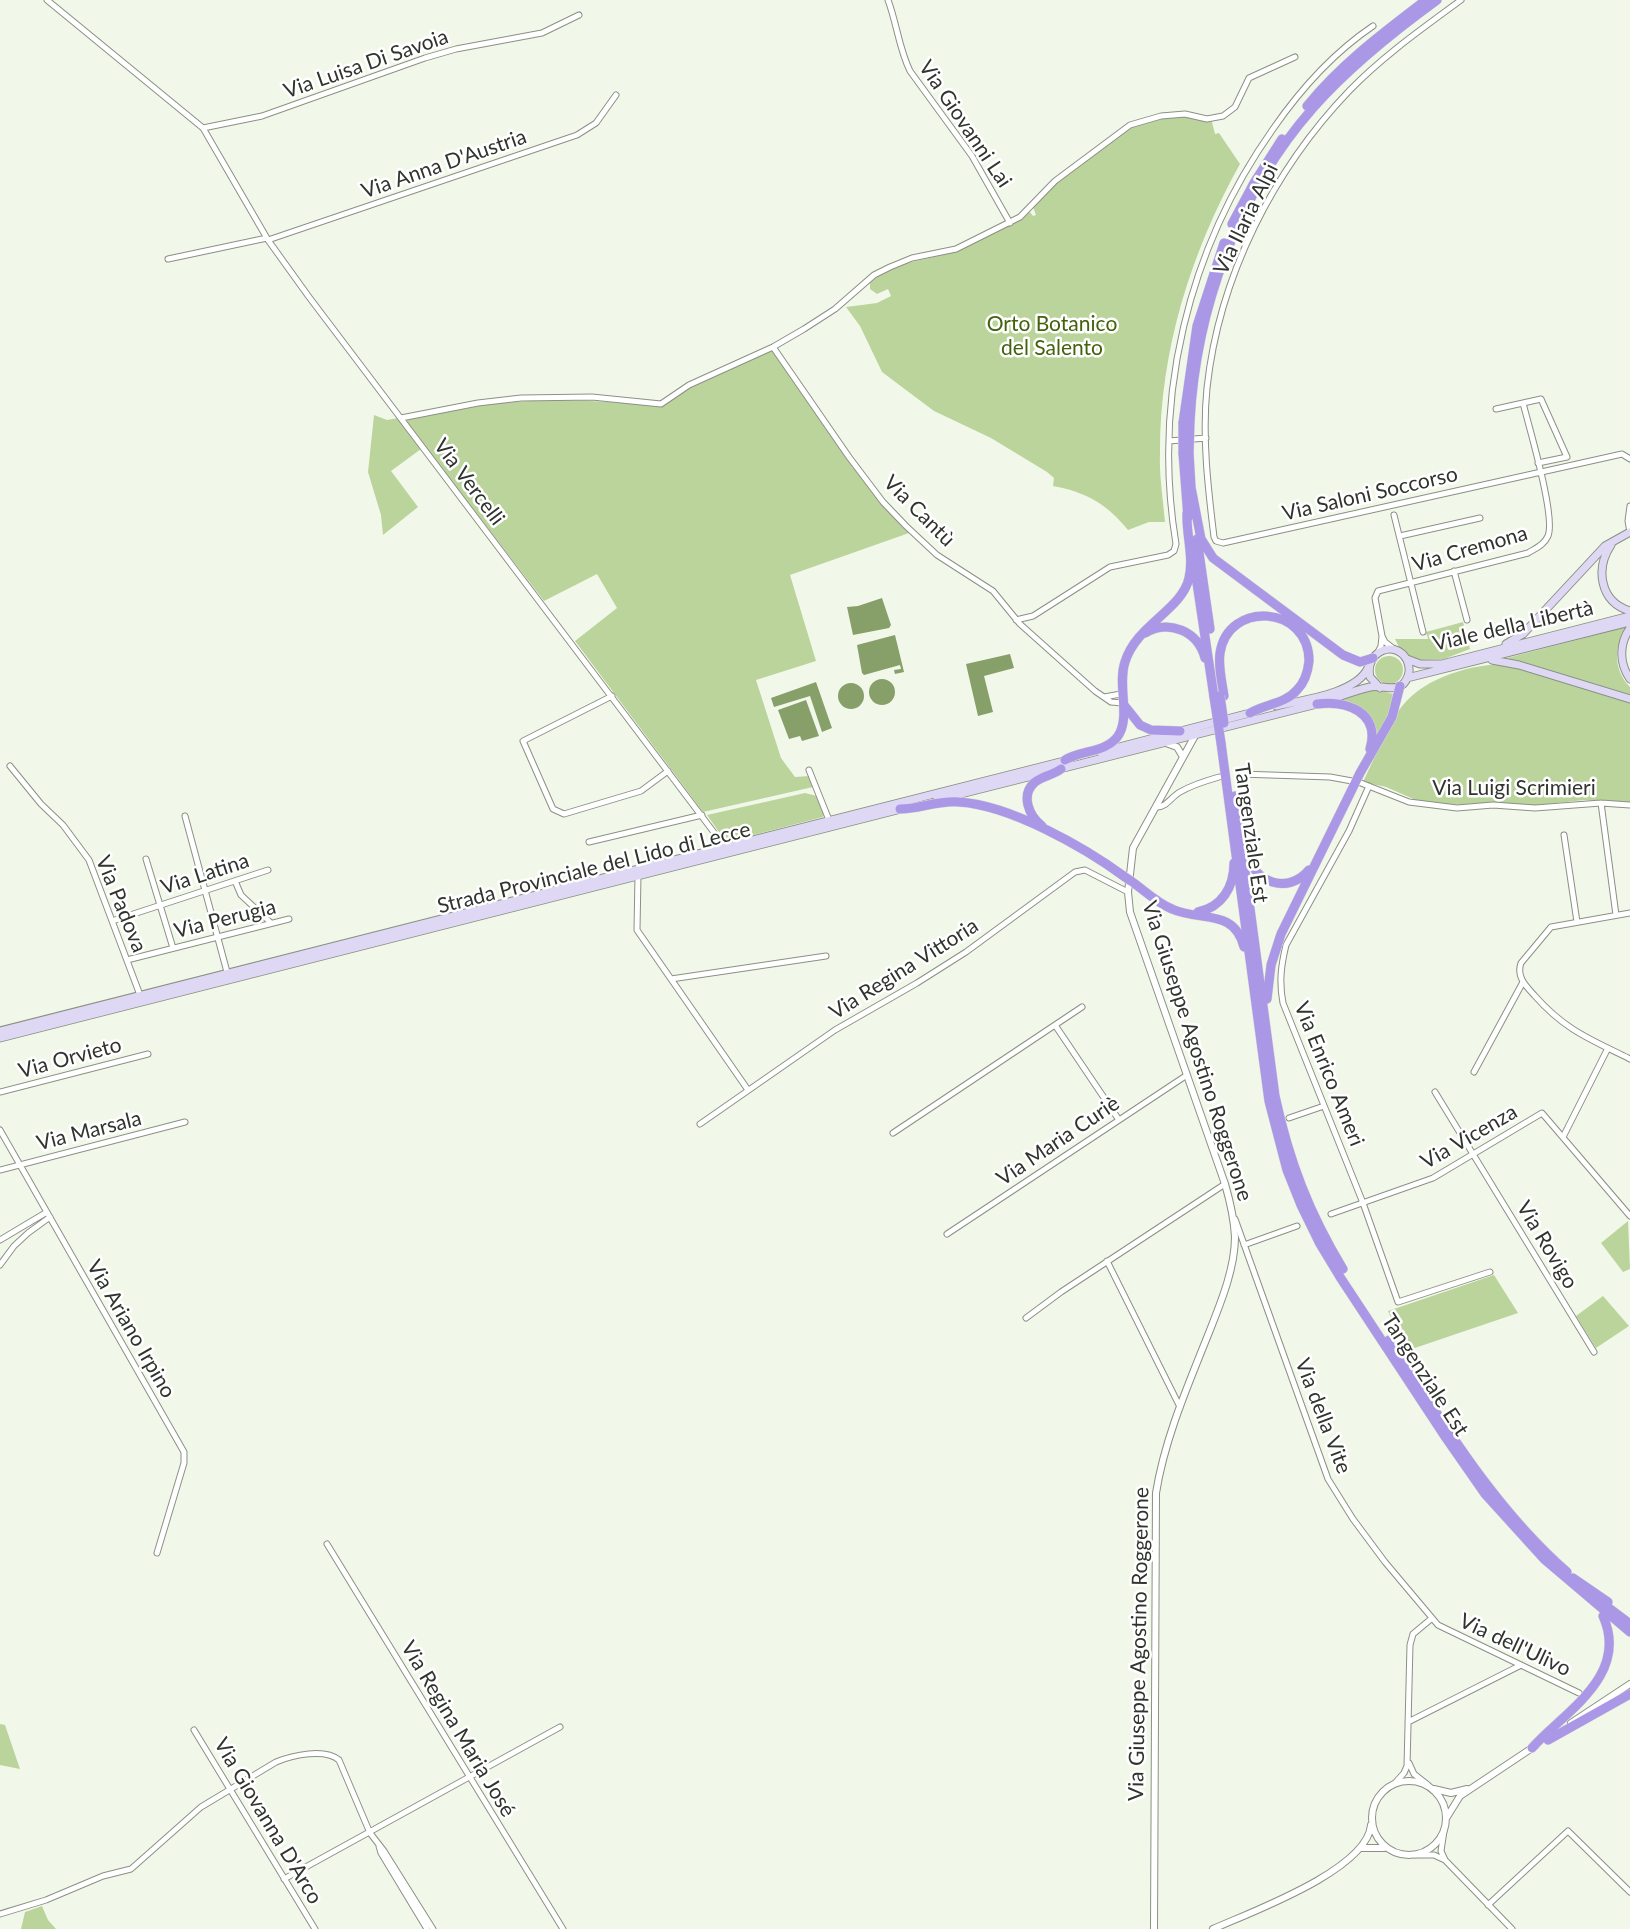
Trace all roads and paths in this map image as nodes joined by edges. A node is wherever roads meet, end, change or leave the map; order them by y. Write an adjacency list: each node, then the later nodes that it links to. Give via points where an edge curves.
1 (47, 0): 10 (street)
2 (888, 0): 11 (street, Via Giovanni Lai, via 910,71 972,156)
3 (1426, 0): 18 (highway, via 1343,68 1289,129 1254,183 1219,254 1206,293 1192,355)
4 (1437, 0): 18 (highway, via 1378,44 1327,94 1289,138 1258,187 1225,255 1210,299)
5 (1461, 0): 19 (street, Via Ilaria Alpi, via 1350,90 1310,135 1276,186 1225,302 1213,346)
6 (579, 15): 10 (street, Via Luisa Di Savoia, via 542,33 446,52 262,116)
7 (1373, 26): 20 (street, via 1338,53 1288,107 1247,165 1224,208 1181,333)
8 (1295, 57): 11 (street, via 1250,78 1235,107 1223,116 1207,119 1174,114 1130,125 1055,181)
9 (616, 95): 12 (street, Via Anna D'Austria, via 596,123 577,135)
10 (203, 128): 12 (street, Via Vercelli)
11 (1010, 223): 14 (street, via 956,249 890,267 835,309)
12 (268, 239): 13 (street, Via Anna D'Austria); 17 (street, Via Vercelli)
13 (168, 259)
14 (773, 347): 17 (street, via 656,405 592,397 520,398); 39 (street, Via Cantù, via 883,502 937,555 993,591)
15 (1523, 403): 16 (street); 23 (street, via 1541,399); 25 (street, Via Cremona)
16 (1496, 410)
17 (401, 418): 56 (street, Via Vercelli)
18 (1186, 422): 21 (highway, bridge)
19 (1206, 438): 20 (street); 26 (street, Via Saloni Soccorso, via 1214,537 1223,543)
20 (1169, 441): 38 (street, via 1174,551 1106,569)
21 (1186, 453): 27 (highway); 29 (highway)
22 (1577, 455): 23 (street)
23 (1567, 457): 25 (street)
24 (1630, 459): 26 (street, Via Saloni Soccorso, via 1622,454)
25 (1538, 463): 26 (street, Via Cremona)
26 (1540, 472): 35 (street, Via Cremona, via 1550,525 1545,541 1528,553)
27 (1190, 482): 49 (highway, via 1201,539 1213,558 1343,656 1360,662); 57 (highway)
28 (1630, 506): 32 (street)
29 (1187, 513): 46 (highway, via 1189,580 1180,596); 57 (highway)
30 (1394, 515): 33 (street)
31 (1480, 518): 33 (street)
32 (1630, 532): 34 (main road)
33 (1400, 536): 36 (street)
34 (1618, 537): 37 (main road, via 1602,562 1602,583 1614,603); 50 (main road, via 1523,634)
35 (1454, 571): 36 (street, Via Cremona); 40 (street)
36 (1412, 582): 43 (street); 45 (street, Via Cremona, via 1376,594)
37 (1630, 613): 50 (main road, Viale della Libertà)
38 (1033, 617): 39 (street); 44 (street)
39 (1016, 620): 44 (street, Via Cantù)
40 (1467, 620)
41 (1630, 622): 51 (main road, Viale della Libertà)
42 (1630, 628): 53 (main road, via 1621,659)
43 (1423, 632)
44 (1032, 635): 58 (street, Via Cantù, via 1111,702)
45 (1381, 636): 47 (street); 49 (street, Via Cremona)
46 (1131, 646): 57 (highway, via 1160,626 1188,634 1203,652); 58 (highway, via 1123,670)
47 (1396, 651): 48 (main road, Viale della Libertà); 49 (main road, via 1387,650)
48 (1405, 658): 50 (main road, Viale della Libertà, via 1427,665); 52 (main road, Viale della Libertà)
49 (1373, 659): 55 (main road, via 1370,677); 61 (main road, via 1361,679 1343,689)
50 (1456, 661)
51 (1474, 662): 52 (main road, Viale della Libertà); 59 (main road, via 1505,661)
52 (1408, 678): 54 (main road)
53 (1630, 679)
54 (1400, 686): 55 (main road); 72 (highway, via 1392,717)
55 (1380, 688): 60 (main road)
56 (612, 695): 69 (street, Via Vercelli); 69 (street, via 523,741 553,809 565,814 642,791)
57 (1217, 697): 61 (highway, via 1220,654 1231,630 1253,617 1273,617 1292,624 1307,648 1303,683 1288,698); 81 (highway, Tangenziale Est, bridge)
58 (1122, 699): 62 (highway, via 1140,725); 66 (highway, via 1123,721 1113,741 1073,755)
59 (1630, 699)
60 (1317, 704): 63 (main road); 72 (highway, via 1350,706 1369,722 1372,744)
61 (1250, 713): 63 (main road)
62 (1180, 731): 63 (main road, Strada Provinciale del Lido di Lecce); 66 (main road, Strada Provinciale del Lido di Lecce)
63 (1196, 731): 64 (main road, Strada Provinciale del Lido di Lecce); 65 (street, Via Giuseppe Agostino Roggerone)
64 (1164, 743): 65 (street, via 1177,747); 66 (main road, Strada Provinciale del Lido di Lecce)
65 (1183, 758): 77 (street, Via Giuseppe Agostino Roggerone)
66 (1063, 764): 78 (main road, Strada Provinciale del Lido di Lecce); 82 (main road, Strada Provinciale del Lido di Lecce); 83 (highway, via 1034,783 1027,800 1033,818)
67 (10, 766): 99 (street, Via Padova, via 89,860)
68 (809, 770): 82 (street)
69 (668, 771): 79 (street, Via Vercelli)
70 (1240, 774): 73 (street)
71 (1219, 777): 77 (street)
72 (1361, 778): 74 (street, Via Luigi Scrimieri); 87 (highway)
73 (1352, 781)
74 (1368, 786): 75 (street, Via Luigi Scrimieri, via 1422,805 1457,808); 125 (street, Via Enrico Ameri, via 1349,831 1286,946 1281,966 1283,1003)
75 (1601, 803): 76 (street, Via Luigi Scrimieri); 97 (street)
76 (1630, 805)
77 (1157, 807): 93 (street, Via Giuseppe Agostino Roggerone, via 1133,848)
78 (900, 809): 83 (highway, via 972,803); 90 (main road, Strada Provinciale del Lido di Lecce)
79 (702, 815): 85 (street); 86 (street, Via Vercelli)
80 (185, 816): 92 (street)
81 (1235, 816): 87 (highway, via 1244,831 1250,862 1265,880 1286,884 1298,880); 95 (highway, via 1230,832 1234,869 1227,892 1208,910); 109 (highway, Tangenziale Est); 116 (highway, Tangenziale Est)
82 (829, 820): 86 (main road, Strada Provinciale del Lido di Lecce)
83 (1052, 833): 95 (highway, via 1088,851)
84 (1564, 835): 100 (street)
85 (589, 842)
86 (724, 847): 106 (main road, Strada Provinciale del Lido di Lecce)
87 (1320, 854): 116 (highway, via 1273,957 1267,988)
88 (146, 859): 94 (street)
89 (268, 870): 91 (street, Via Latina)
90 (638, 875): 107 (street, via 637,930); 110 (main road, Strada Provinciale del Lido di Lecce)
91 (235, 881): 92 (street, Via Latina); 101 (street, via 241,895)
92 (205, 891): 94 (street, Via Latina); 102 (street)
93 (1128, 892): 121 (street, Via Giuseppe Agostino Roggerone, via 1130,912); 122 (street, Via Regina Vittoria, via 1085,870 1075,872 966,951 835,1030)
94 (160, 905): 99 (street, Via Latina); 103 (street)
95 (1182, 913): 109 (highway, via 1218,918 1235,928)
96 (1630, 913): 97 (street)
97 (1616, 915): 100 (street)
98 (289, 919): 101 (street, Via Perugia)
99 (112, 920): 105 (street, Via Padova)
100 (1577, 922): 108 (street, via 1551,927 1543,935 1521,963)
101 (271, 923): 102 (street, Via Perugia)
102 (218, 937): 103 (street, Via Perugia); 106 (street)
103 (173, 948): 105 (street, Via Perugia)
104 (826, 956): 107 (street)
105 (127, 960): 111 (street, Via Padova)
106 (227, 972): 110 (main road, Strada Provinciale del Lido di Lecce)
107 (671, 979): 122 (street)
108 (1522, 982): 117 (street, via 1561,1023); 120 (street)
109 (1254, 986): 154 (highway, Tangenziale Est, via 1276,1135 1320,1244 1468,1471)
110 (149, 997): 111 (main road, Strada Provinciale del Lido di Lecce)
111 (135, 999): 114 (main road, Strada Provinciale del Lido di Lecce); 115 (main road, Strada Provinciale del Lido di Lecce)
112 (1082, 1007): 113 (street)
113 (1055, 1025): 127 (street); 131 (street)
114 (0, 1031)
115 (0, 1038)
116 (1268, 1043): 155 (highway, Tangenziale Est, via 1283,1132 1305,1199 1324,1238 1480,1477)
117 (1608, 1048): 119 (street); 132 (street)
118 (148, 1054): 123 (street, Via Orvieto)
119 (1630, 1059)
120 (1474, 1072)
121 (1187, 1075): 127 (street, Via Maria Curiè); 136 (street, Via Giuseppe Agostino Roggerone)
122 (748, 1090): 129 (street, Via Regina Vittoria)
123 (0, 1092)
124 (1435, 1092): 133 (street, Via Rovigo)
125 (1324, 1106): 126 (street); 137 (street, Via Enrico Ameri)
126 (1289, 1118)
127 (1119, 1120): 143 (street, Via Maria Curiè)
128 (185, 1122): 134 (street, Via Marsala)
129 (700, 1124)
130 (0, 1130): 134 (street, Via Ariano Irpino)
131 (894, 1133)
132 (1563, 1137): 133 (street, Via Vicenza, via 1542,1113); 141 (street)
133 (1473, 1155): 137 (street, Via Vicenza, via 1433,1178); 150 (street, Via Rovigo)
134 (20, 1165): 135 (street, Via Marsala); 140 (street, Via Ariano Irpino)
135 (0, 1170)
136 (1225, 1184): 138 (street, Via Giuseppe Agostino Roggerone); 146 (street)
137 (1363, 1203): 139 (street, Via Vicenza); 148 (street, Via Enrico Ameri, via 1398,1302)
138 (1232, 1212): 145 (street, Via della Vite); 151 (street, Via Giuseppe Agostino Roggerone, via 1235,1239 1230,1268)
139 (1331, 1214)
140 (48, 1215): 144 (street); 147 (street); 153 (street, Via Ariano Irpino, via 184,1452)
141 (1630, 1216)
142 (1297, 1226): 145 (street)
143 (947, 1234)
144 (0, 1240)
145 (1244, 1245): 157 (street, Via della Vite, via 1328,1479 1377,1552)
146 (1107, 1261): 149 (street); 151 (street)
147 (0, 1265)
148 (1490, 1272)
149 (1026, 1318)
150 (1594, 1352)
151 (1180, 1407): 193 (street, Via Giuseppe Agostino Roggerone, via 1156,1493)
152 (327, 1544): 171 (street, Via Regina Maria José)
153 (157, 1553)
154 (1562, 1576): 159 (highway, Tangenziale Est); 160 (highway, via 1610,1624)
155 (1573, 1578): 156 (highway); 158 (highway, Tangenziale Est)
156 (1630, 1617)
157 (1431, 1619): 161 (street, Via dell'Ulivo); 166 (street, via 1413,1634 1410,1645)
158 (1630, 1624)
159 (1630, 1632)
160 (1619, 1656)
161 (1521, 1665): 165 (street, Via dell'Ulivo); 166 (street)
162 (1630, 1684): 164 (street)
163 (1605, 1686): 169 (highway)
164 (1625, 1692): 169 (highway)
165 (1579, 1693)
166 (1408, 1723): 170 (street)
167 (560, 1727): 171 (street)
168 (194, 1730): 175 (street, Via Giovanna D'Arco)
169 (1536, 1745): 173 (street)
170 (1408, 1757): 172 (street, via 1406,1770); 174 (street, via 1414,1774)
171 (469, 1777): 179 (street); 192 (street, Via Regina Maria José)
172 (1395, 1783): 174 (street, via 1407,1780); 176 (street, via 1378,1797)
173 (1475, 1785): 174 (street, via 1451,1793); 177 (street, via 1456,1800)
174 (1431, 1787): 177 (street, via 1443,1802)
175 (230, 1789): 179 (street, via 289,1756 328,1754 340,1760); 185 (street, Via Giovanna D'Arco); 188 (street, via 201,1807 131,1869)
176 (1372, 1816): 181 (street, via 1369,1837); 182 (street, via 1376,1835)
177 (1447, 1819): 178 (street)
178 (1444, 1831): 183 (street, via 1430,1849); 184 (street)
179 (370, 1833): 180 (street); 185 (street)
180 (379, 1846): 190 (street); 191 (street)
181 (1359, 1849): 182 (street); 194 (street, via 1321,1880)
182 (1388, 1849): 183 (street)
183 (1415, 1855): 184 (street)
184 (1444, 1860): 187 (street)
185 (284, 1879): 189 (street, Via Giovanna D'Arco)
186 (1630, 1892): 187 (street, via 1569,1831)
187 (1488, 1905): 195 (street)
188 (0, 1914)
189 (315, 1929)
190 (427, 1929)
191 (433, 1929)
192 (564, 1929)
193 (1154, 1929)
194 (1213, 1929)
195 (1513, 1929)

